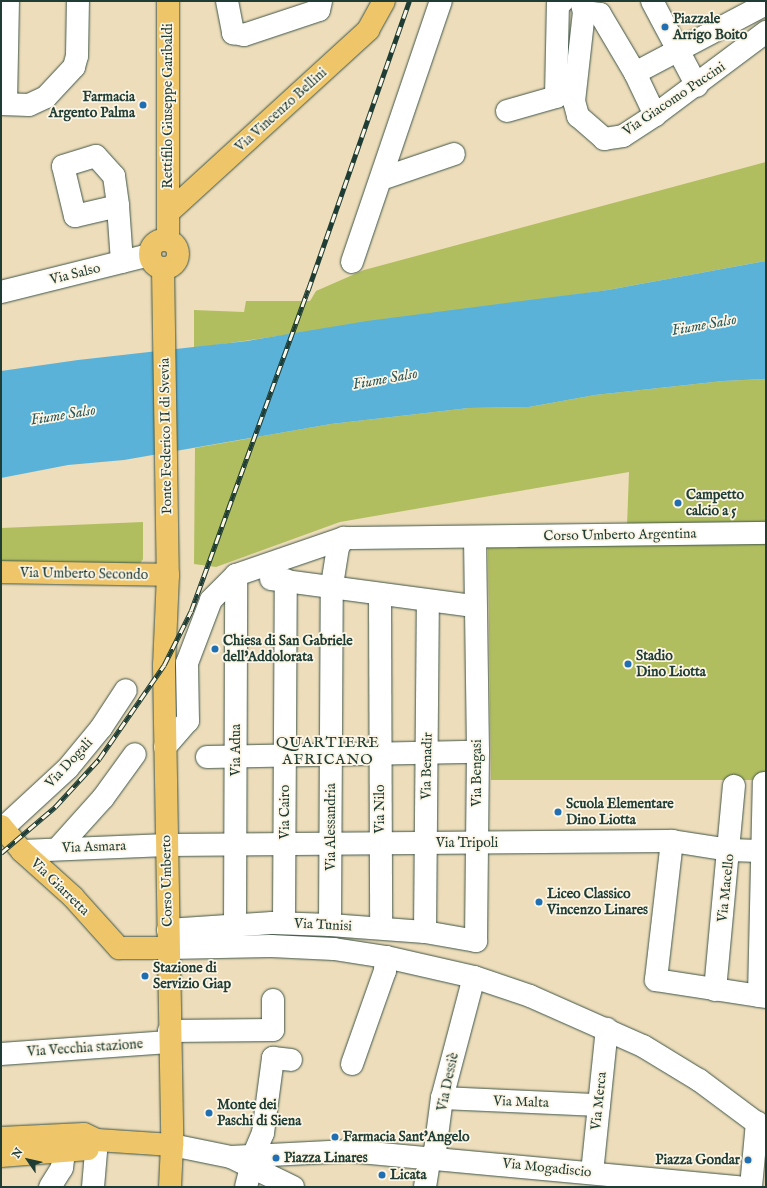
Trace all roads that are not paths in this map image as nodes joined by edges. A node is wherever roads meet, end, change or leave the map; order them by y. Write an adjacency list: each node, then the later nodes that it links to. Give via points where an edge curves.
1 (8, 1): 16 (street)
2 (78, 1): 16 (street, via 77,56 74,67 46,97 29,105)
3 (168, 1): 22 (main road, Rettifilo Giuseppe Garibaldi)
4 (227, 1): 5 (street, via 233,33 244,35 319,10)
5 (321, 1)
6 (384, 1): 22 (main road, Via Vincenzo Bellini, via 368,30)
7 (441, 1): 20 (street)
8 (558, 2): 17 (street, via 556,97)
9 (657, 3): 13 (street)
10 (766, 4): 13 (street)
11 (582, 6): 14 (street, via 600,14); 18 (street, Via Giacomo Puccini, via 574,101 578,116 604,139 622,136)
12 (766, 32): 15 (street, Via Giacomo Puccini)
13 (677, 51): 14 (street); 15 (street)
14 (635, 74): 18 (street)
15 (697, 86): 18 (street, Via Giacomo Puccini)
16 (4, 104)
17 (507, 111)
18 (655, 115)
19 (454, 154): 20 (street)
20 (381, 179): 25 (street)
21 (118, 206): 21 (street, via 75,216 63,166 96,156 114,176); 24 (street)
22 (169, 212): 23 (main road, Rettifilo Giuseppe Garibaldi, via 168,240 154,242)
23 (156, 261): 24 (street, Via Salso); 32 (main road, Ponte Federico II di Svevia, via 165,296)
24 (122, 262): 26 (street, Via Salso)
25 (352, 262)
26 (1, 292)
27 (766, 533): 29 (street, Corso Umberto Argentina)
28 (344, 538): 29 (street, Corso Umberto Argentina); 31 (street, Corso Umberto Argentina); 34 (street, Via Alessandria, via 338,547)
29 (475, 538): 37 (street, Via Bengasi)
30 (1, 572): 32 (main road, Via Umberto Secondo)
31 (236, 575): 33 (street); 39 (street, via 211,600 187,663 188,721); 47 (street, Via Adua)
32 (168, 576): 39 (main road, Corso Umberto, via 164,665)
33 (286, 580): 34 (street); 45 (street, Via Cairo)
34 (332, 585): 35 (street); 44 (street, Via Alessandria)
35 (380, 594): 36 (street); 43 (street, Via Nilo)
36 (428, 601): 37 (street); 41 (street, Via Benadir)
37 (474, 606): 40 (street, Via Bengasi)
38 (126, 690): 50 (street, Via Dogali, via 68,768)
39 (165, 747): 57 (main road, Corso Umberto)
40 (478, 752): 41 (street); 53 (street, Via Bengasi)
41 (427, 753): 43 (street); 52 (street, Via Benadir)
42 (135, 754): 59 (street, via 103,798)
43 (380, 754): 44 (street); 56 (street, Via Nilo)
44 (332, 755): 45 (street); 55 (street, Via Alessandria)
45 (285, 756): 47 (street); 54 (street, Via Cairo)
46 (207, 757): 47 (street)
47 (236, 758): 58 (street, Via Adua)
48 (764, 783): 61 (street)
49 (734, 786): 60 (street, Via Macello)
50 (2, 827): 62 (main road, Via Giarretta)
51 (672, 841): 53 (street, Via Tripoli); 60 (street, Via Tripoli); 72 (street, via 656,980)
52 (426, 843): 53 (street, Via Tripoli); 56 (street, Via Tripoli); 67 (street, Via Benadir)
53 (476, 843): 69 (street, Via Bengasi)
54 (285, 844): 55 (street, Via Tripoli); 58 (street, Via Tripoli); 63 (street, Via Cairo)
55 (331, 844): 56 (street, Via Tripoli); 65 (street, Via Alessandria)
56 (380, 844): 66 (street, Via Nilo)
57 (167, 845): 58 (street, Via Tripoli); 59 (street, Via Asmara); 68 (main road, Corso Umberto)
58 (236, 845): 64 (street, Via Adua)
59 (58, 848): 62 (street, Via Asmara)
60 (730, 850): 61 (street, Via Tripoli); 72 (street, Via Macello)
61 (765, 850): 73 (street)
62 (22, 851): 68 (main road, Via Giarretta, via 73,897 119,948)
63 (284, 923): 64 (street, Via Tunisi); 65 (street, Via Tunisi)
64 (235, 925): 68 (street, Via Tunisi)
65 (330, 925): 66 (street, Via Tunisi)
66 (381, 928): 67 (street, Via Tunisi)
67 (425, 932): 69 (street, Via Tunisi)
68 (168, 939): 70 (street, via 334,949); 76 (main road, Corso Umberto)
69 (476, 941)
70 (386, 957): 71 (street); 79 (street, via 385,970)
71 (474, 977): 75 (street, via 530,996); 80 (street, Via Dessiè)
72 (715, 990): 73 (street)
73 (762, 997)
74 (273, 1000): 76 (street, Via Vecchia stazione, via 274,1030)
75 (607, 1029): 81 (street, Via Merca); 82 (street, via 643,1046)
76 (169, 1037): 77 (street, Via Vecchia stazione); 84 (main road, Corso Umberto)
77 (1, 1054)
78 (291, 1060): 88 (street, via 273,1058 263,1133)
79 (352, 1064)
80 (442, 1098): 81 (street, Via Malta); 86 (street, Via Dessiè, via 435,1151)
81 (599, 1105): 89 (street, Via Merca)
82 (763, 1122): 97 (street)
83 (97, 1140): 84 (main road); 87 (main road, via 84,1134); 92 (street)
84 (172, 1145): 88 (street, via 231,1157); 93 (main road, Corso Umberto)
85 (4, 1151): 87 (main road)
86 (430, 1157): 88 (street, Via Mogadiscio, via 355,1152); 89 (street, Via Mogadiscio); 95 (street, Via Dessiè)
87 (66, 1160): 91 (street)
88 (250, 1170): 94 (street)
89 (592, 1173): 90 (street, Via Mogadiscio)
90 (698, 1185): 96 (street, Via Mogadiscio)
91 (50, 1187)
92 (93, 1187)
93 (170, 1187)
94 (292, 1187)
95 (425, 1187)
96 (738, 1187)
97 (751, 1187)

